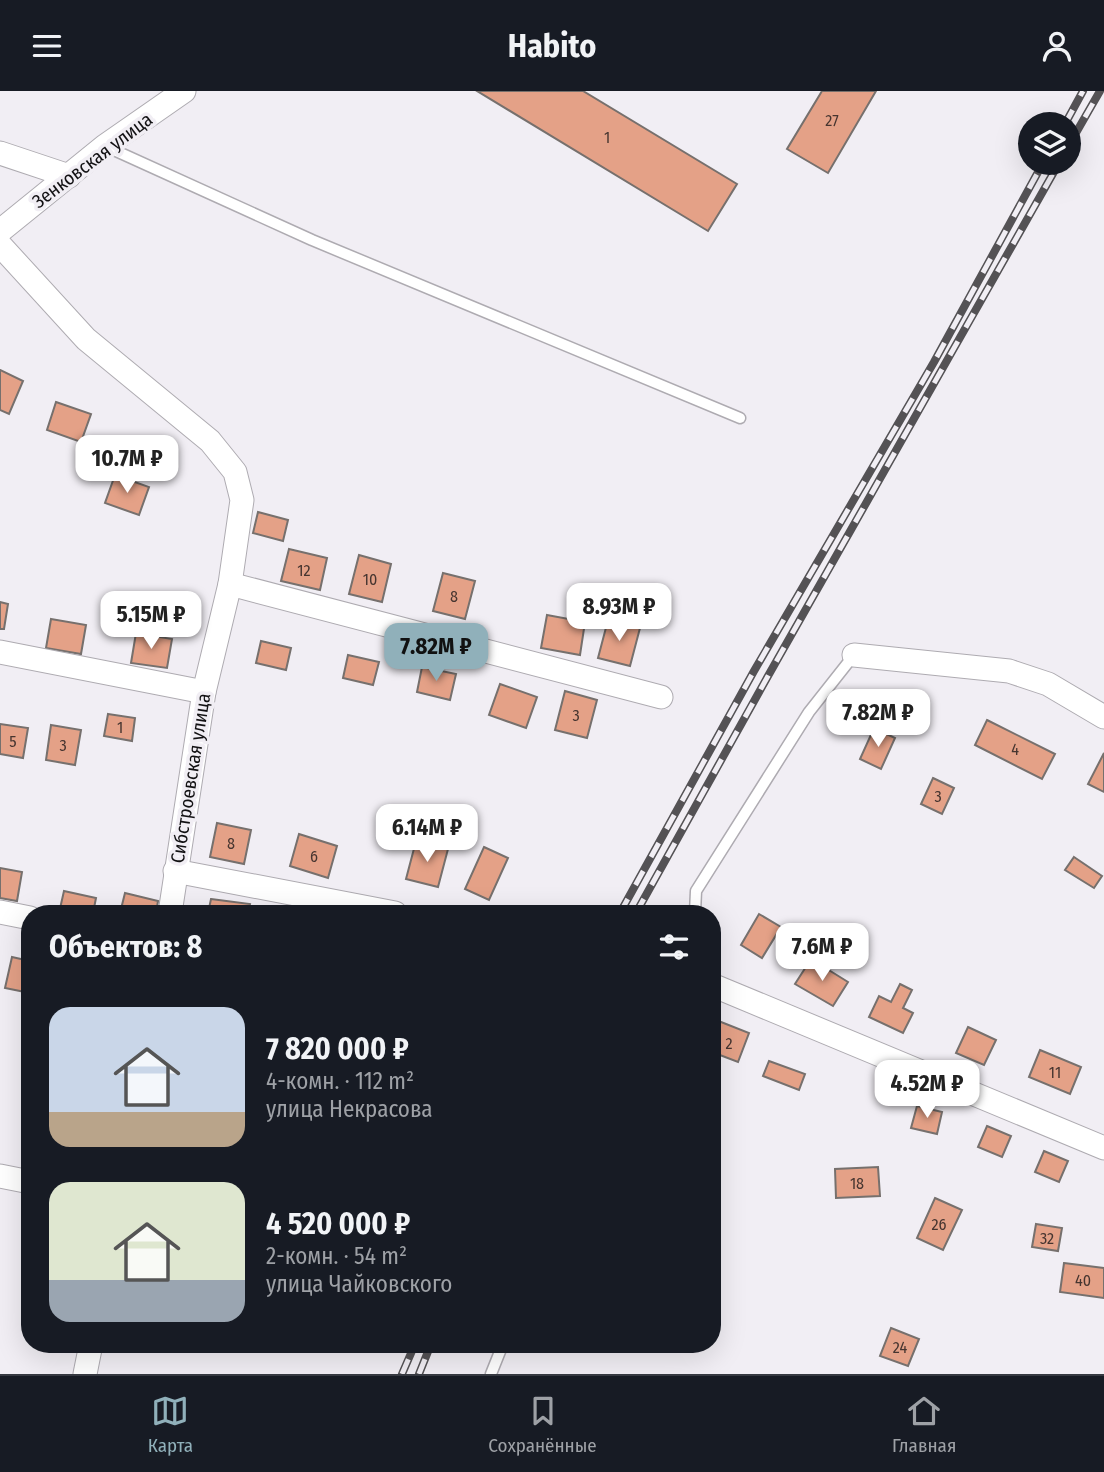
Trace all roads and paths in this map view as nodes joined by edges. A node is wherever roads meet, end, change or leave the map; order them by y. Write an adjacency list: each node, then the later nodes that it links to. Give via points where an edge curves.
1 (178, 93): 2 (street, Зенковская улица)
2 (105, 146): 4 (street, Зенковская улица); 7 (lane, via 312,240)
3 (0, 153): 4 (street)
4 (69, 176): 5 (street, Зенковская улица)
5 (0, 231)
6 (0, 244): 8 (street, Сибстроевская улица, via 86,339 210,441 235,472 242,500)
7 (740, 418)
8 (230, 584): 11 (street, Сибстроевская улица); 12 (street)
9 (0, 652): 11 (street)
10 (854, 655): 13 (street, via 1009,671 1048,684); 17 (lane, via 809,712 696,891)
11 (204, 692): 14 (street, Сибстроевская улица)
12 (661, 697)
13 (1104, 717)
14 (175, 870): 15 (street, Сибстроевская улица); 16 (street)
15 (171, 905)
16 (354, 905)
17 (695, 905)
18 (0, 912): 19 (street)
19 (21, 916)
20 (721, 989): 21 (street)
21 (1104, 1148)
22 (0, 1176): 23 (street)
23 (21, 1180)
24 (89, 1353): 26 (street)
25 (499, 1353): 27 (lane)
26 (85, 1374)
27 (491, 1374)

